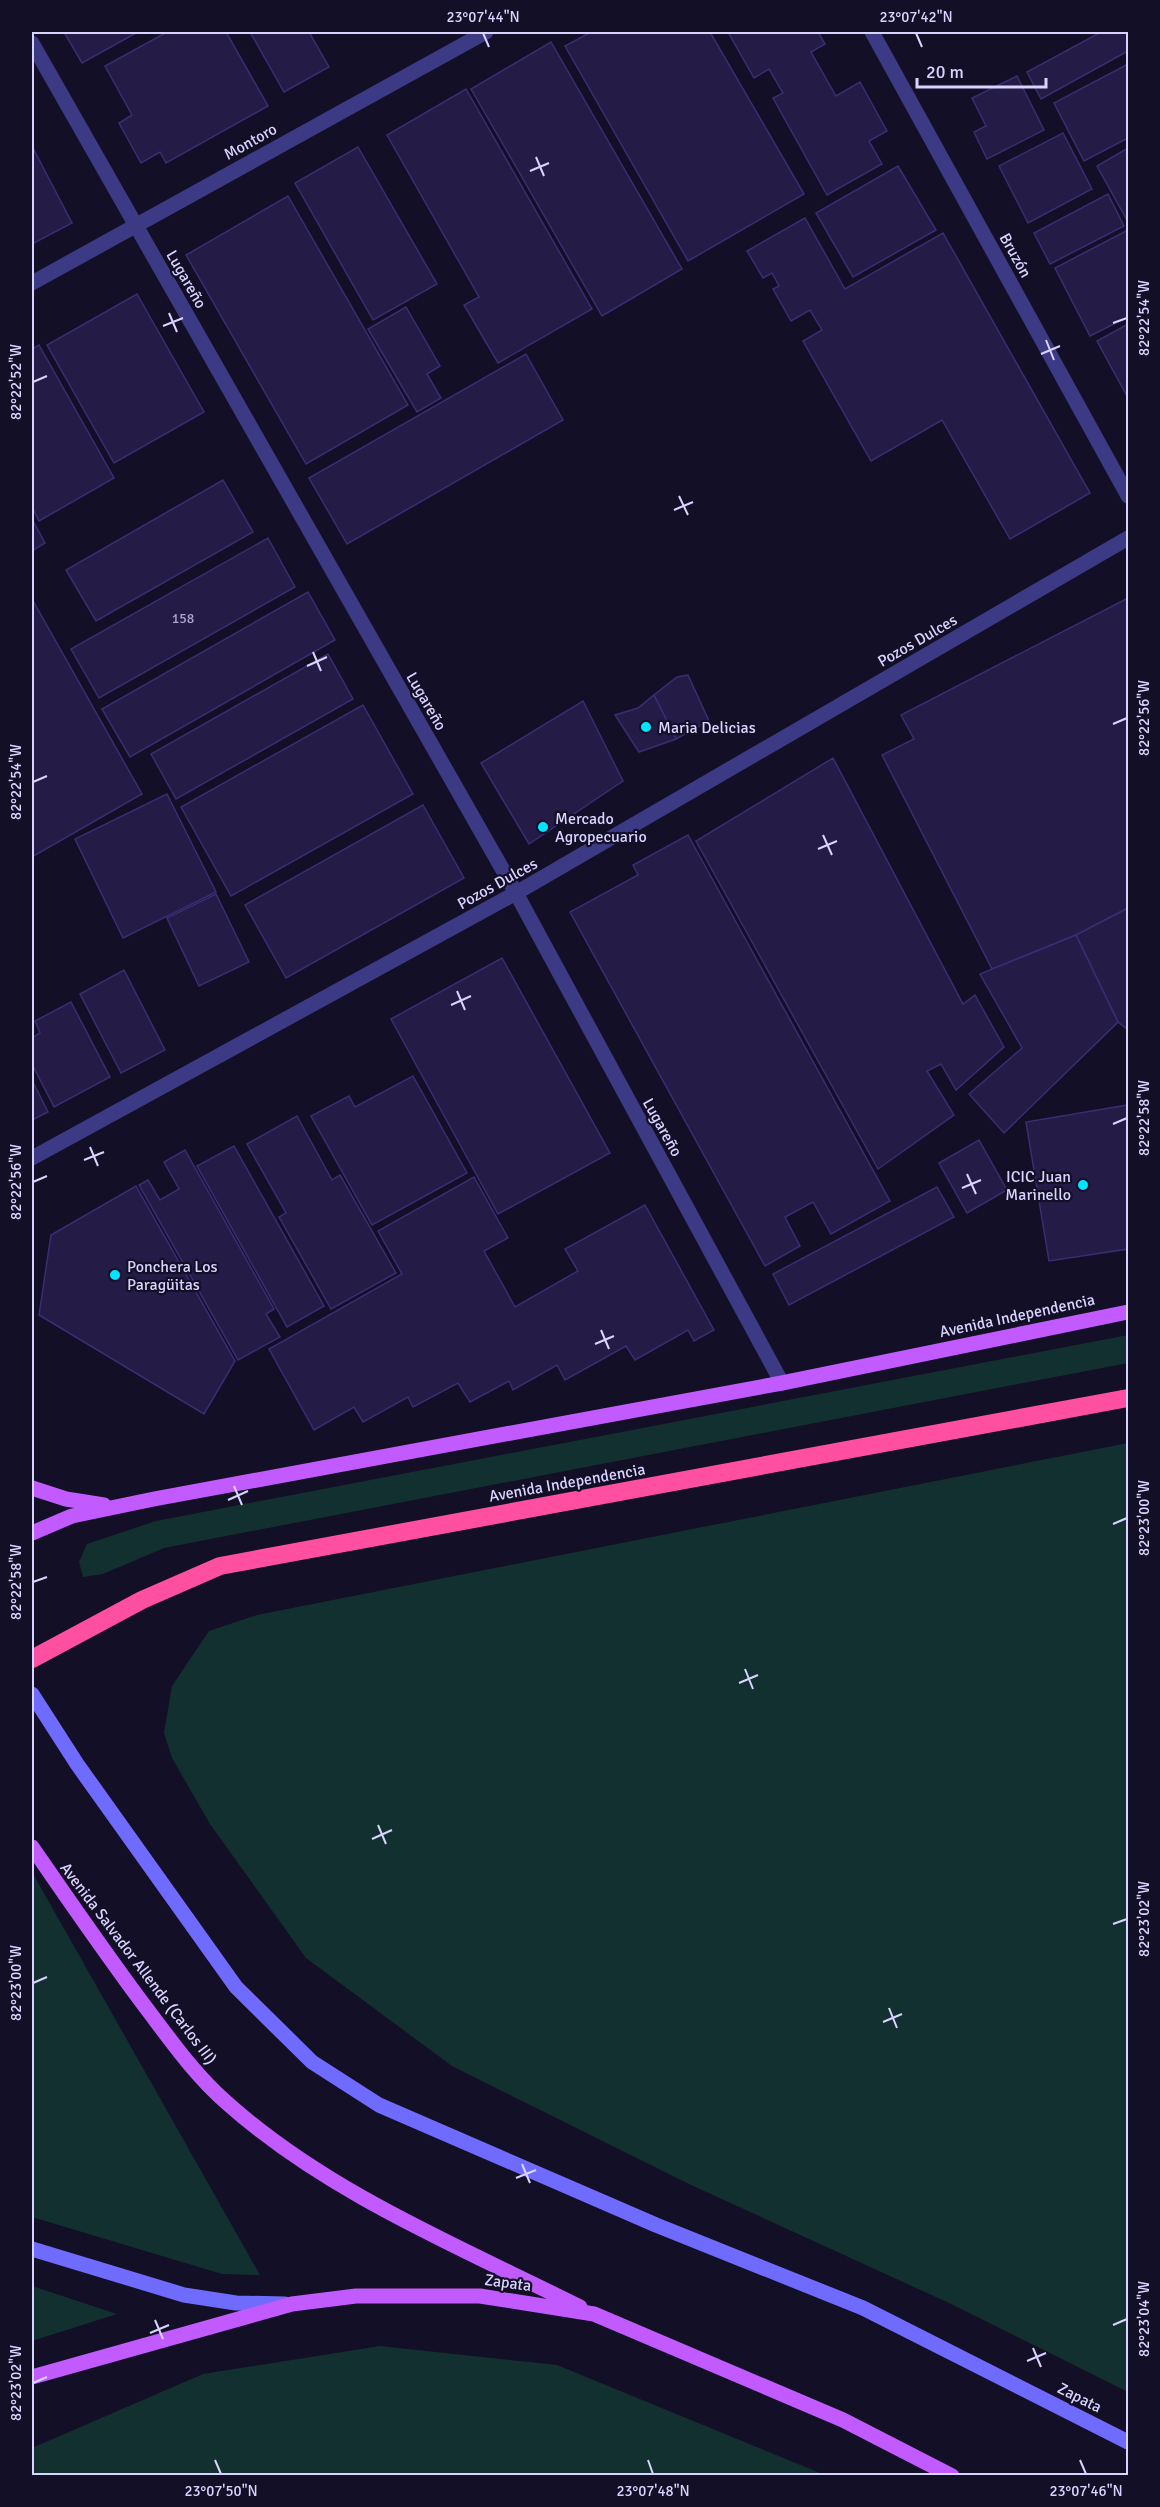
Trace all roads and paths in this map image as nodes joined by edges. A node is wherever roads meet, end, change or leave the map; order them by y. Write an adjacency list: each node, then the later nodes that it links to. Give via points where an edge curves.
1 (486, 32): 4 (street, Montoro)
2 (872, 32): 6 (street, Bruzón)
3 (32, 43): 4 (street, Lugareño)
4 (135, 225): 5 (street, Montoro); 8 (street, Lugareño)
5 (32, 283)
6 (1128, 496)
7 (1128, 538): 8 (street, Pozos Dulces)
8 (516, 893): 9 (street, Pozos Dulces); 11 (street, Lugareño)
9 (32, 1158)
10 (1128, 1312): 11 (main road, Avenida Independencia)
11 (782, 1383): 14 (main road, Avenida Independencia)
12 (1128, 1398): 16 (highway, Avenida Independencia, via 220,1566 142,1600)
13 (32, 1488): 14 (main road, via 66,1499)
14 (122, 1506): 15 (main road, Avenida Independencia, via 72,1516)
15 (32, 1533)
16 (32, 1659)
17 (32, 1694): 23 (main road, Zapata, via 77,1764 236,1987 312,2062 379,2105 656,2225 863,2308)
18 (32, 1847): 21 (main road, Avenida Salvador Allende (Carlos III), via 154,2019 200,2077 227,2103 288,2152 344,2188)
19 (32, 2248): 20 (main road, Zapata, via 184,2295)
20 (292, 2304): 21 (main road, Zapata, via 356,2296 480,2296); 22 (main road)
21 (594, 2314): 24 (main road, Zapata, via 843,2420)
22 (32, 2377)
23 (1128, 2442)
24 (952, 2475)

